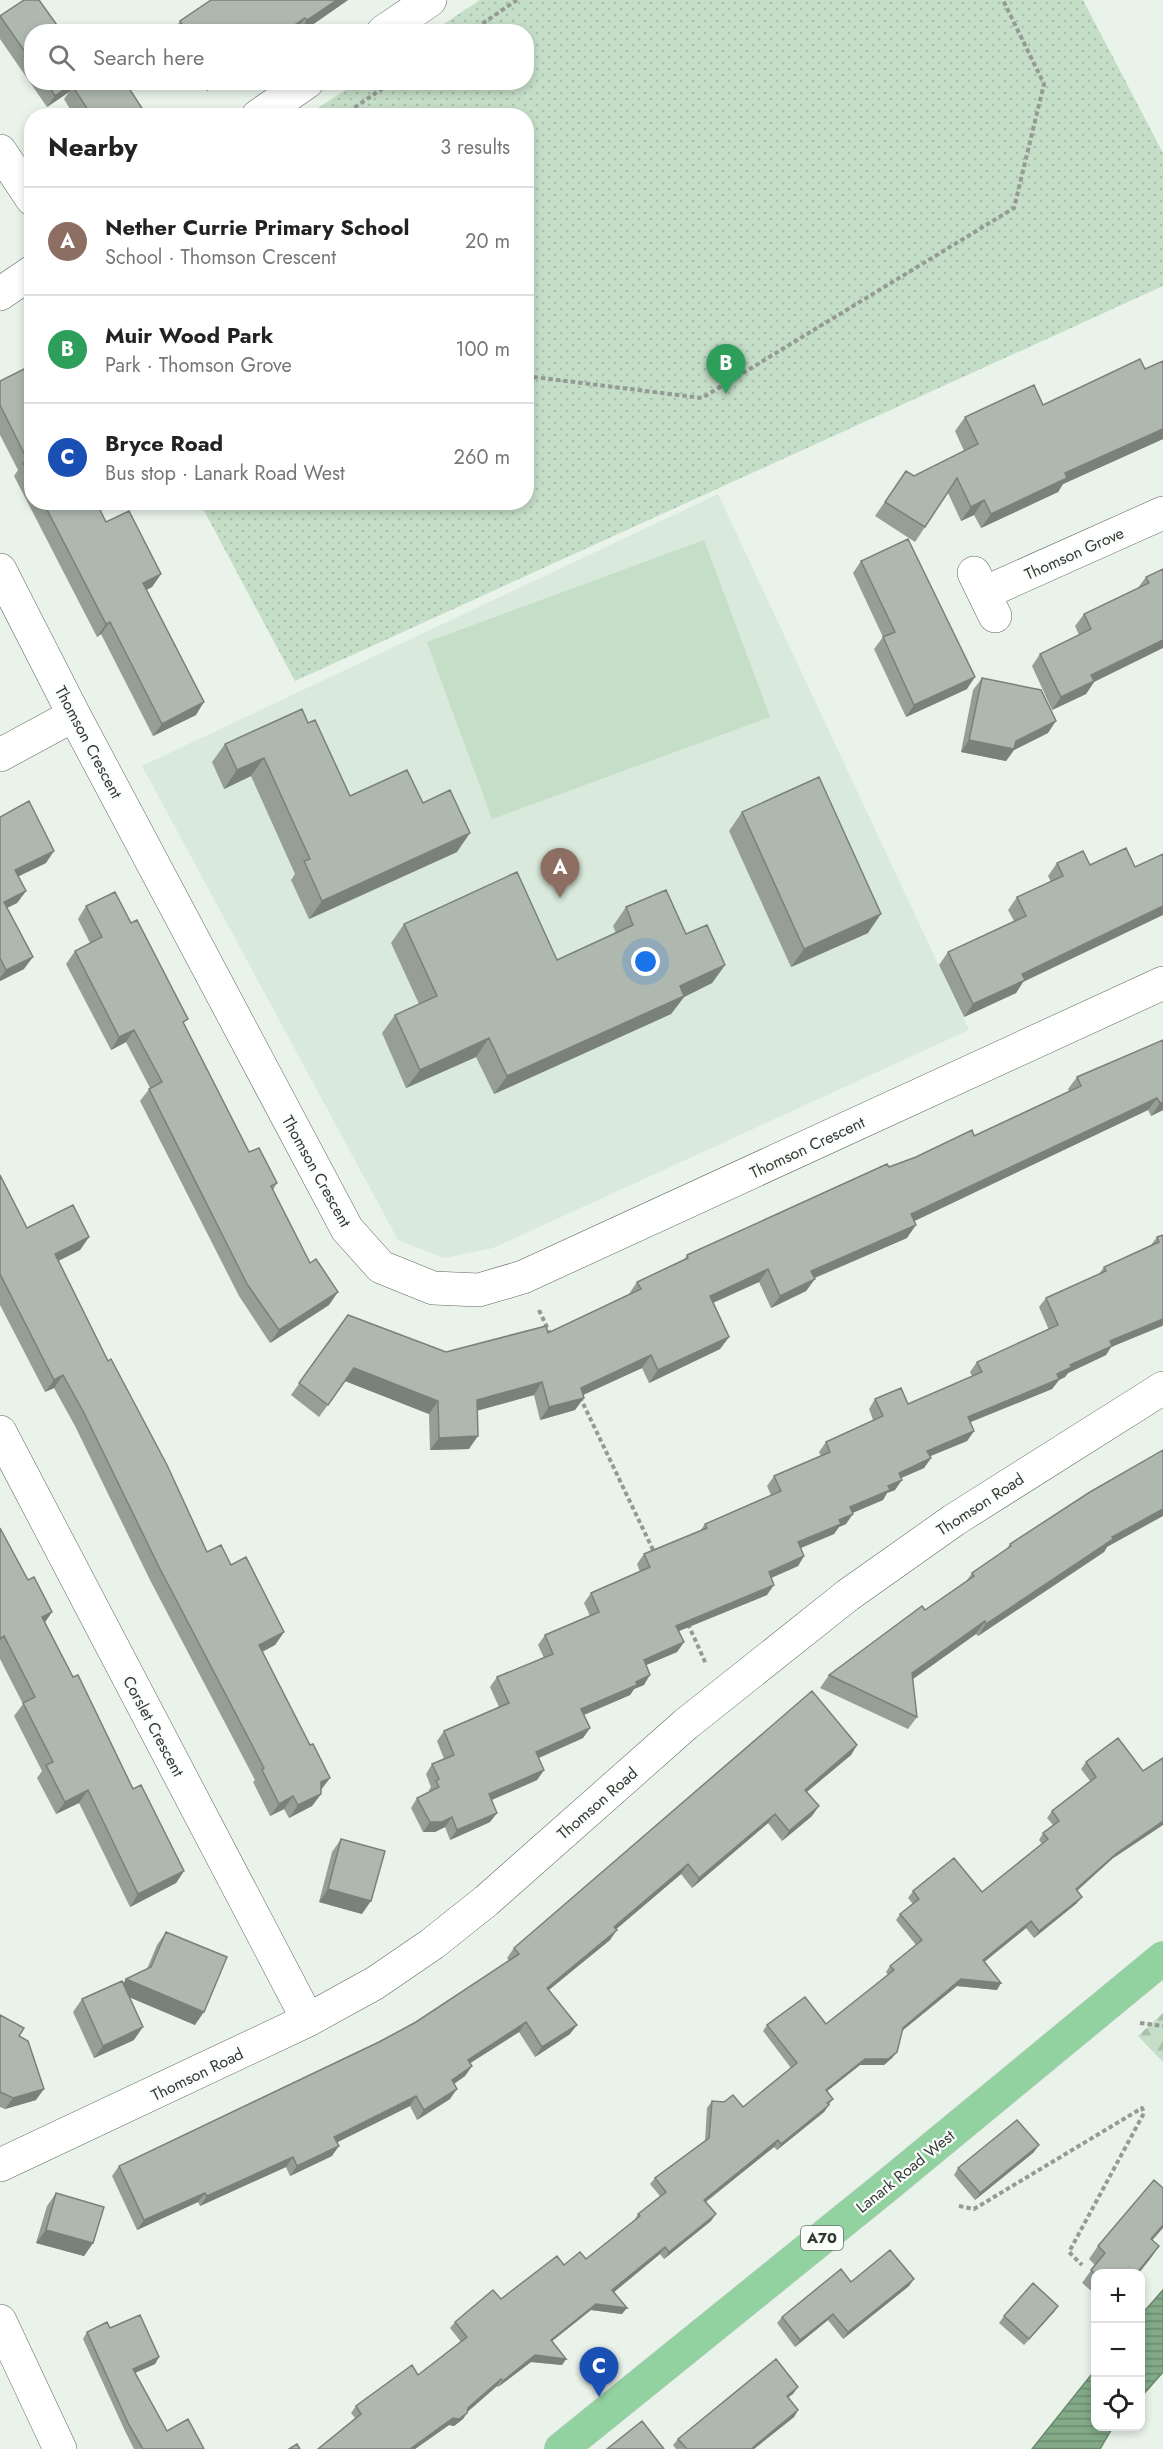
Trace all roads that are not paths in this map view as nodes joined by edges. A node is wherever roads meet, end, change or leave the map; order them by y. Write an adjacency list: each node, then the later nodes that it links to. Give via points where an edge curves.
1 (430, 0): 2 (street)
2 (395, 24)
3 (296, 90): 4 (street)
4 (270, 108)
5 (0, 151): 6 (street)
6 (24, 187)
7 (24, 278): 8 (street)
8 (0, 294)
9 (1163, 513): 11 (street, Thomson Grove)
10 (0, 570): 12 (street, Thomson Crescent)
11 (985, 594)
12 (74, 715): 13 (street); 14 (street, Thomson Crescent, via 347,1229 381,1267 433,1288 479,1290 523,1277)
13 (0, 755)
14 (1163, 983)
15 (1163, 1388): 18 (street, Thomson Road, via 954,1520 848,1594 744,1676 432,1944 375,1983)
16 (0, 1432): 18 (street, Corslet Crescent)
17 (1163, 1958): 22 (main road, Lanark Road West / A70)
18 (308, 2020): 19 (street, Thomson Road)
19 (0, 2165)
20 (0, 2321): 21 (street)
21 (60, 2449)
22 (561, 2449)

